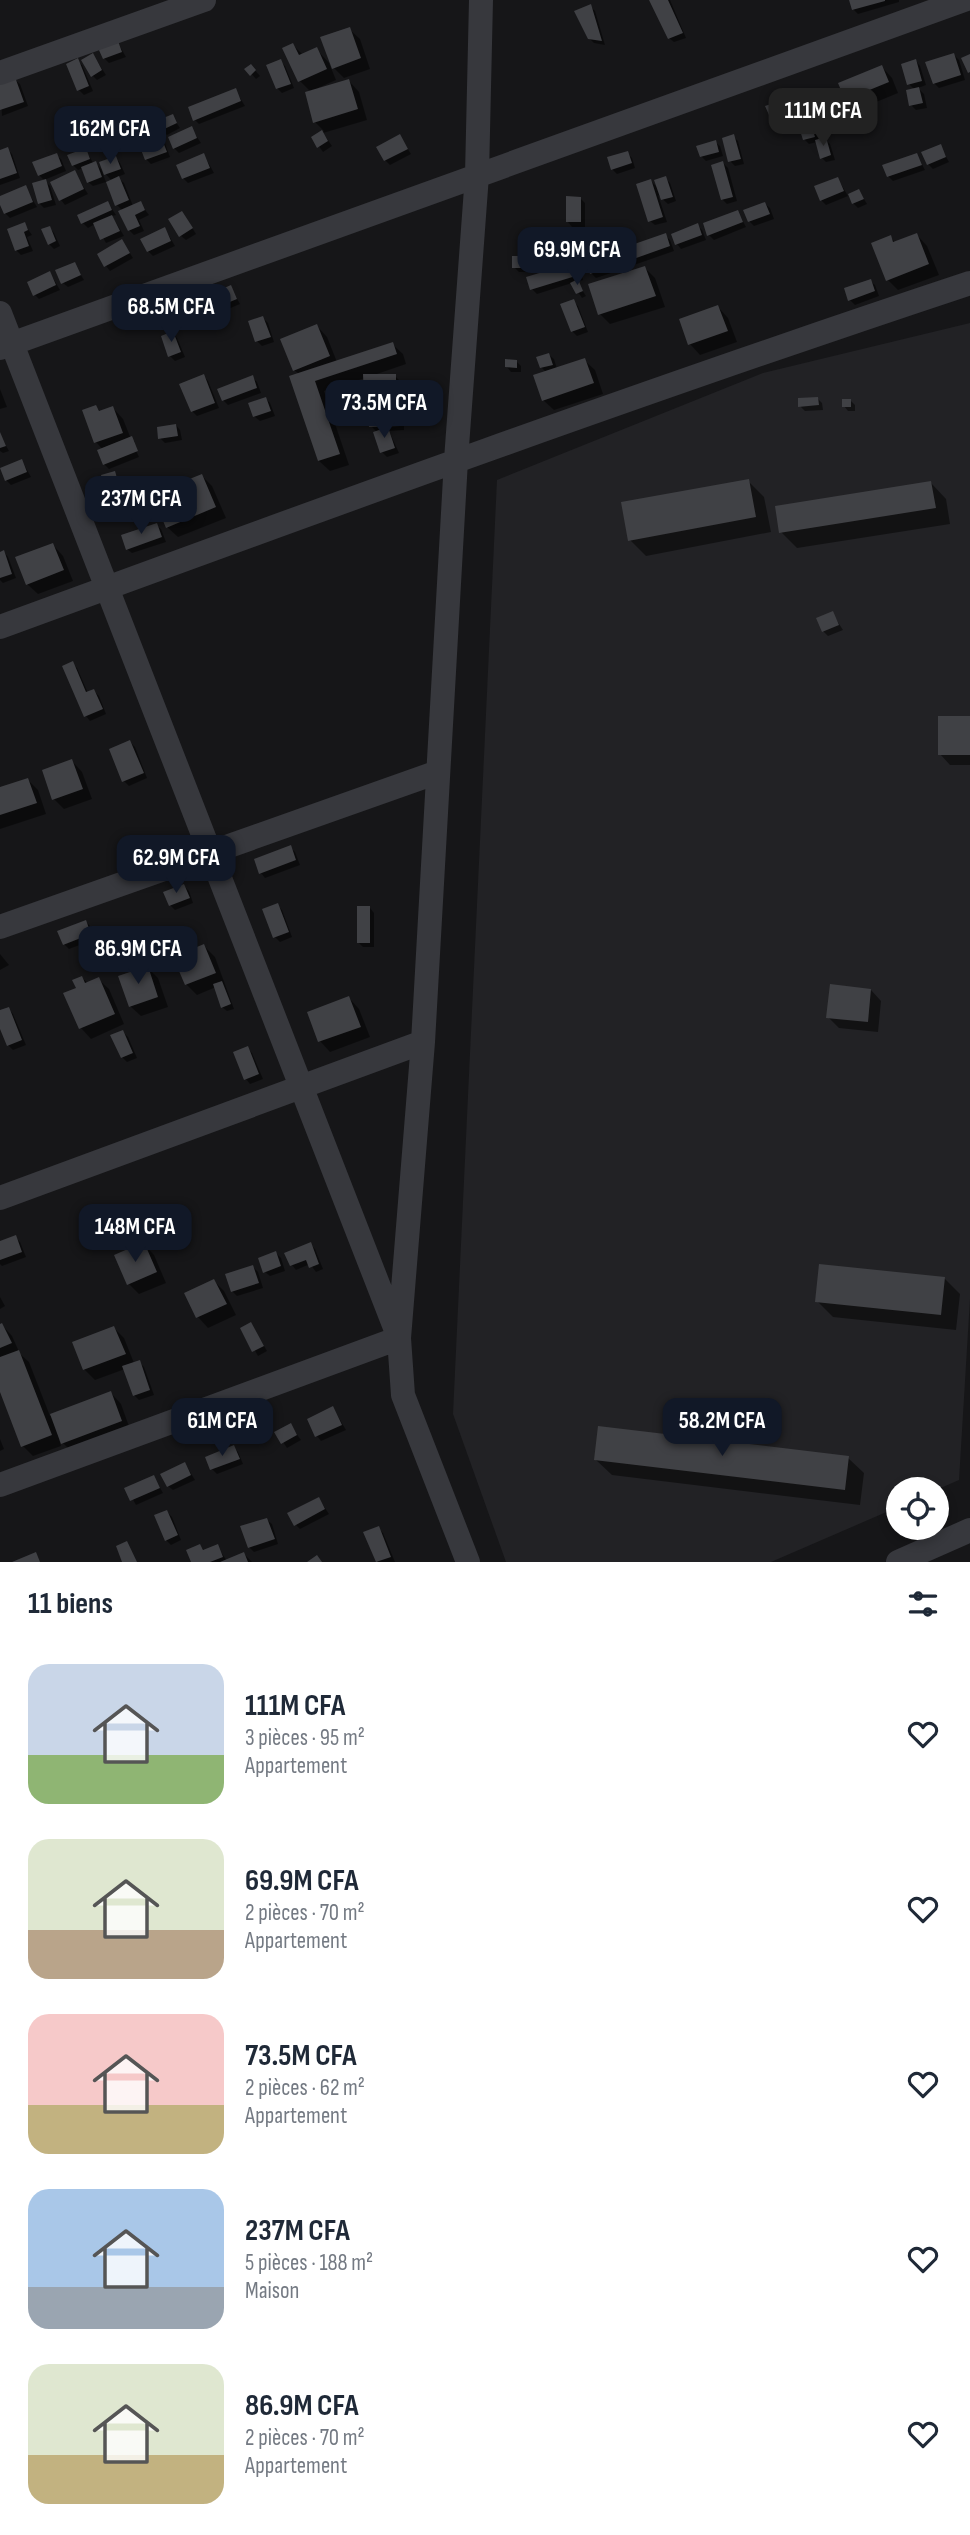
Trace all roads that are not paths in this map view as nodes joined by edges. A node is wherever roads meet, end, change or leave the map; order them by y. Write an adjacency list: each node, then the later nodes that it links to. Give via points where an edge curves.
1 (204, 0): 4 (street)
2 (481, 0): 5 (street)
3 (964, 0): 5 (street)
4 (0, 73)
5 (477, 175): 8 (street); 9 (street)
6 (970, 283): 9 (street)
7 (0, 313): 8 (street)
8 (6, 345): 10 (street)
9 (456, 460): 10 (street); 12 (street)
10 (107, 588): 11 (street); 13 (street)
11 (0, 627)
12 (438, 772): 13 (street); 15 (street)
13 (210, 853): 14 (street); 16 (street)
14 (0, 927)
15 (423, 1042): 16 (street); 18 (street)
16 (301, 1087): 17 (street); 18 (street)
17 (0, 1198)
18 (398, 1338): 19 (street); 21 (street, via 403,1395)
19 (0, 1485)
20 (970, 1530): 22 (street)
21 (468, 1562)
22 (898, 1562)

